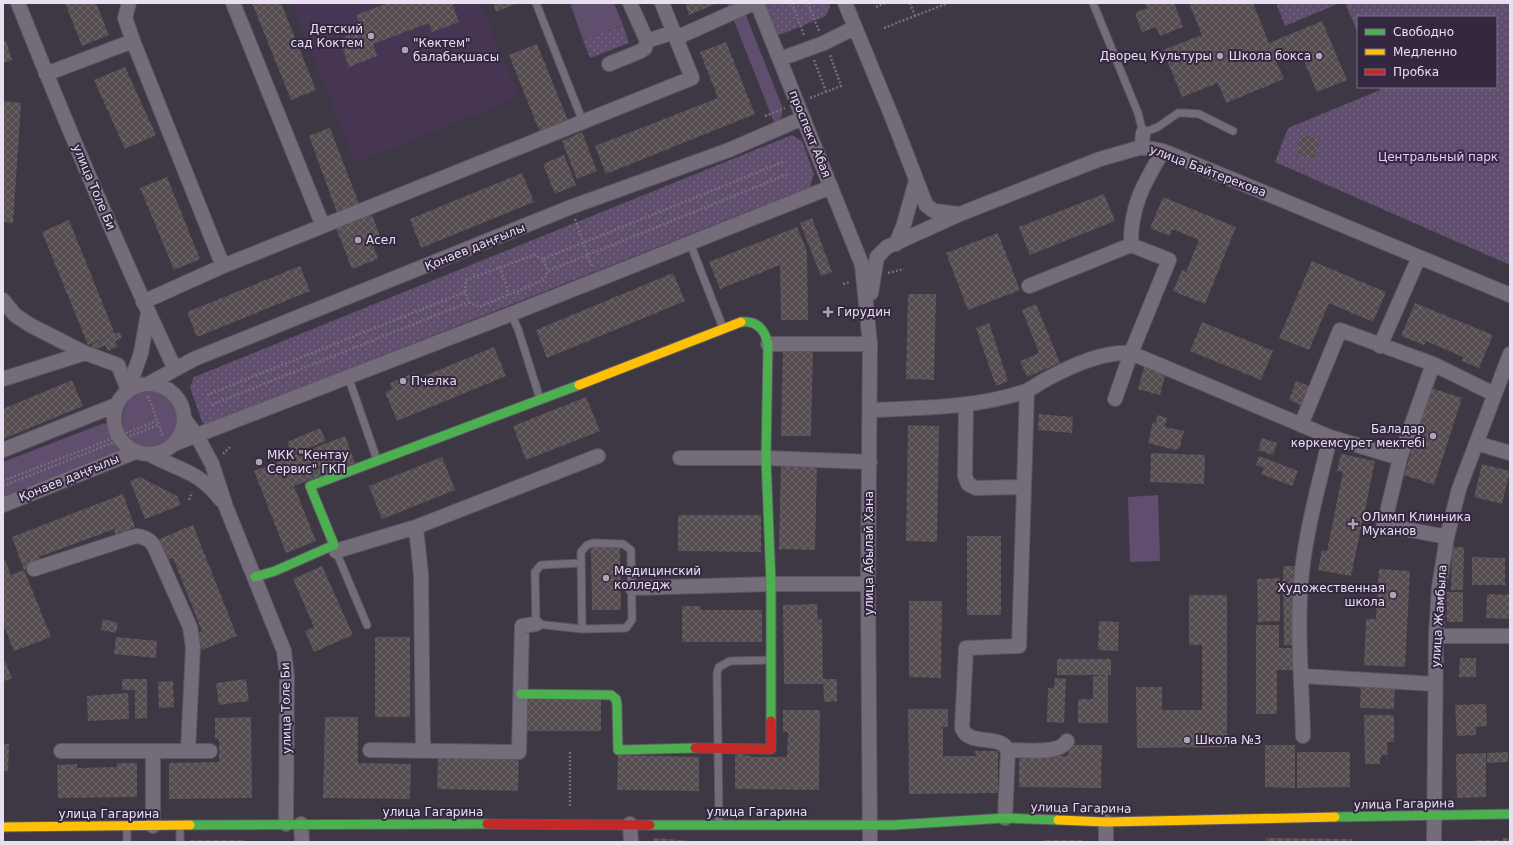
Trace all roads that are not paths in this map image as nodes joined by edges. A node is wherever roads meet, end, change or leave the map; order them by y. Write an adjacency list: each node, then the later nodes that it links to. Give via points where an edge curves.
1 (18, 3): 16 (street, улица Толе Би)
2 (129, 3): 12 (street, via 124,18)
3 (233, 3): 26 (street)
4 (536, 3): 18 (lane)
5 (630, 3): 13 (street)
6 (662, 3): 11 (street)
7 (755, 3): 11 (street); 14 (street, проспект Абая)
8 (845, 3): 10 (street)
9 (1093, 3): 20 (lane, via 1138,113)
10 (854, 28): 14 (street, via 824,43); 23 (street)
11 (675, 35): 13 (street); 18 (street, via 692,78)
12 (133, 40): 16 (street); 32 (street)
13 (647, 42): 15 (street, via 646,48 641,51)
14 (780, 59): 17 (street, проспект Абая)
15 (609, 64)
16 (46, 74): 36 (street, улица Толе Би)
17 (803, 118): 24 (street, проспект Абая); 47 (street, Қонаев даңғылы, via 728,150 571,207)
18 (583, 122): 26 (street)
19 (1233, 131): 20 (lane, via 1199,114 1178,113 1158,127)
20 (1143, 133): 21 (street)
21 (1142, 147): 22 (street, улица Байтерекова); 25 (street, улица Байтерекова, via 1100,159)
22 (1163, 151): 29 (street, via 1135,205); 30 (street, улица Байтерекова)
23 (916, 181): 25 (street, via 928,208); 28 (street)
24 (831, 187): 27 (street, Қонаев даңғылы); 31 (street, проспект Абая)
25 (960, 214): 28 (street, улица Байтерекова)
26 (323, 226): 32 (street)
27 (690, 243): 37 (street, Қонаев даңғылы); 39 (lane)
28 (896, 244): 38 (street, улица Байтерекова, via 887,247 877,257 871,287)
29 (1131, 245): 33 (street); 44 (street, via 1169,260)
30 (1419, 257): 34 (street, улица Байтерекова); 42 (street)
31 (862, 265): 38 (street, улица Абылай Хана)
32 (223, 266): 36 (street)
33 (1029, 286)
34 (1510, 295)
35 (3, 300): 43 (street, via 20,318)
36 (146, 308): 47 (street, улица Толе Би); 51 (street, via 141,353)
37 (511, 314): 48 (street, Қонаев даңғылы); 55 (lane)
38 (869, 321): 41 (street, улица Абылай Хана)
39 (723, 328): 40 (street, via 742,321 754,323 761,326 766,333); 55 (street)
40 (768, 344): 41 (street); 70 (street)
41 (870, 344): 58 (street, улица Абылай Хана)
42 (1380, 346): 46 (street); 60 (street, via 1340,330)
43 (86, 353): 49 (street); 51 (street, via 118,364)
44 (1131, 353): 52 (street, via 1120,352 1077,365); 54 (street); 60 (street)
45 (1510, 354): 53 (street, улица Жамбыла)
46 (1433, 364): 53 (street); 71 (street)
47 (174, 369): 50 (street, Қонаев даңғылы)
48 (348, 376): 61 (street, Қонаев даңғылы); 72 (lane)
49 (3, 379)
50 (147, 384): 51 (street, Қонаев даңғылы); 59 (street, via 168,389 175,394 184,411)
51 (128, 390): 56 (street)
52 (1027, 390): 57 (street); 74 (street)
53 (1494, 394): 63 (street, улица Жамбыла)
54 (1115, 399)
55 (540, 400): 72 (street)
56 (116, 405): 65 (street); 66 (street, Қонаев даңғылы, via 114,415 119,437)
57 (966, 405): 58 (street); 74 (street, via 968,484 976,488)
58 (870, 410): 73 (street, улица Абылай Хана)
59 (185, 420): 61 (street, улица Толе Би); 64 (street, via 183,429)
60 (1301, 424): 62 (street)
61 (197, 436): 64 (street, Қонаев даңғылы); 76 (street, улица Толе Би, via 212,464)
62 (1330, 437): 71 (street); 92 (street, via 1306,542 1302,572)
63 (1476, 443): 67 (street); 78 (street, улица Жамбыла, via 1459,489)
64 (172, 446): 66 (street, Қонаев даңғылы, via 159,453)
65 (3, 450)
66 (142, 453): 75 (street, Қонаев даңғылы); 76 (street, улица Толе Би, via 199,477)
67 (1510, 453)
68 (598, 456): 77 (street)
69 (680, 458): 70 (street)
70 (766, 458): 73 (street); 83 (street)
71 (1400, 458): 78 (street, via 1384,525)
72 (377, 460): 79 (street, via 310,486)
73 (870, 462): 84 (street, улица Абылай Хана)
74 (1023, 487): 99 (street, via 1019,646 966,648 962,728 964,733 969,737 1002,743)
75 (3, 505)
76 (226, 507): 82 (street, улица Толе Би)
77 (416, 527): 79 (street); 104 (street, via 421,575)
78 (1447, 537): 89 (street, улица Жамбыла, via 1439,587)
79 (335, 548): 82 (street); 87 (lane)
80 (581, 563): 85 (lane, via 581,552 587,544 626,544 633,555); 86 (lane, via 541,564 537,568); 88 (lane)
81 (34, 569): 102 (street, via 136,536 149,540 190,627 193,648)
82 (255, 577): 109 (street, улица Толе Би, via 284,652 287,676)
83 (771, 584): 84 (street); 85 (street); 91 (street)
84 (868, 584): 113 (street, улица Абылай Хана)
85 (632, 588): 88 (lane, via 630,625 626,628)
86 (536, 624): 88 (lane); 94 (street, via 522,626)
87 (367, 625)
88 (582, 629)
89 (1436, 636): 90 (street); 93 (street, улица Жамбыла)
90 (1510, 636)
91 (771, 660): 97 (lane, via 730,661 719,667); 97 (street, via 771,749)
92 (1302, 676): 93 (street); 95 (street)
93 (1435, 684): 106 (street, улица Жамбыла)
94 (521, 694): 97 (street, via 611,695 616,699 617,705 618,750); 104 (street, via 520,752)
95 (1303, 736)
96 (1067, 741): 99 (street, via 1056,750)
97 (719, 747): 112 (lane)
98 (370, 750): 104 (street)
99 (1008, 750): 107 (street)
100 (61, 751): 101 (street)
101 (152, 751): 102 (street); 115 (street)
102 (188, 751): 103 (street)
103 (210, 751)
104 (423, 751)
105 (1510, 814): 106 (street, улица Гагарина)
106 (1434, 815): 108 (street, улица Гагарина); 124 (street, улица Жамбыла)
107 (1005, 818): 108 (street, улица Гагарина); 113 (street, улица Гагарина, via 894,825)
108 (1106, 822): 123 (street)
109 (286, 824): 110 (street, улица Гагарина); 116 (street, улица Гагарина)
110 (301, 824): 111 (street, улица Гагарина); 120 (street)
111 (630, 824): 112 (street, улица Гагарина); 121 (street)
112 (719, 824): 113 (street, улица Гагарина)
113 (870, 824): 122 (street, улица Абылай Хана)
114 (127, 826): 115 (street, улица Гагарина); 117 (street, улица Гагарина); 118 (lane)
115 (153, 826): 116 (street, улица Гагарина)
116 (180, 826): 119 (lane)
117 (3, 827)
118 (127, 842)
119 (180, 842)
120 (302, 842)
121 (631, 842)
122 (870, 842)
123 (1106, 842)
124 (1434, 842)

